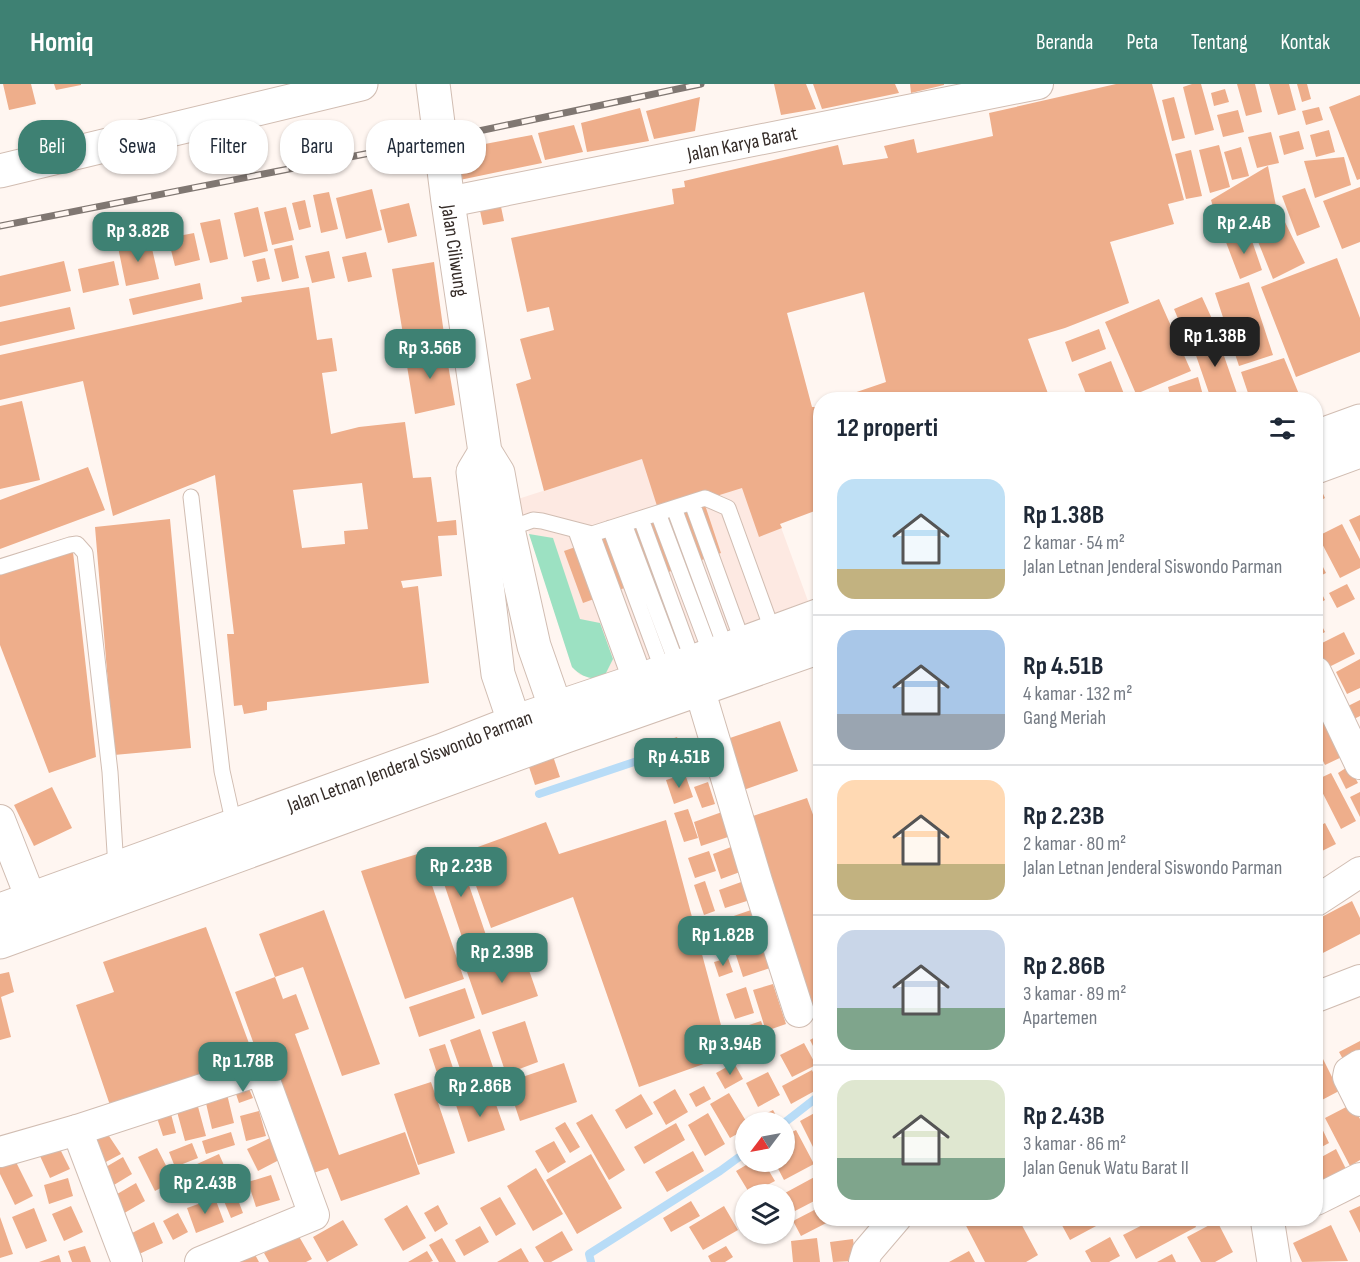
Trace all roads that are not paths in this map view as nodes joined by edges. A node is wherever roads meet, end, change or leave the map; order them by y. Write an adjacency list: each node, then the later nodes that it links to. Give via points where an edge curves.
1 (361, 84): 4 (main road)
2 (434, 84): 5 (main road, Jalan Ciliwung)
3 (1038, 84): 5 (street, Jalan Karya Barat)
4 (0, 171)
5 (448, 202): 8 (main road, Jalan Ciliwung)
6 (1360, 421): 7 (main road)
7 (1323, 434)
8 (484, 452): 17 (main road, Jalan Ciliwung, via 498,472); 26 (main road, Jalan Ciliwung, via 473,472 497,666)
9 (1359, 456): 10 (main road)
10 (1323, 465)
11 (191, 497): 29 (lane, via 222,771)
12 (692, 502): 13 (lane); 23 (lane); 23 (lane, via 705,498 728,508)
13 (674, 508): 14 (lane); 23 (lane)
14 (658, 513): 15 (lane); 23 (lane)
15 (641, 519): 16 (lane); 23 (lane)
16 (617, 526): 19 (lane); 23 (lane)
17 (508, 529): 18 (lane, via 533,520); 25 (main road, Jalan Ciliwung, via 534,646)
18 (576, 531): 19 (lane); 23 (lane)
19 (592, 534): 23 (lane)
20 (0, 567): 30 (lane, via 70,544 77,544 85,553 110,772)
21 (813, 618): 23 (main road, Jalan Letnan Jenderal Siswondo Parman)
22 (813, 648): 23 (main road, Jalan Letnan Jenderal Siswondo Parman)
23 (696, 663): 25 (main road, Jalan Letnan Jenderal Siswondo Parman); 25 (main road, Jalan Letnan Jenderal Siswondo Parman); 38 (street, via 757,881)
24 (1323, 687): 27 (street)
25 (561, 722): 26 (main road, Jalan Letnan Jenderal Siswondo Parman)
26 (519, 737): 29 (main road, Jalan Letnan Jenderal Siswondo Parman); 35 (main road, Jalan Letnan Jenderal Siswondo Parman)
27 (1360, 764)
28 (0, 820): 33 (street)
29 (234, 825): 30 (main road, Jalan Letnan Jenderal Siswondo Parman)
30 (116, 868): 33 (main road, Jalan Letnan Jenderal Siswondo Parman)
31 (1360, 872): 32 (street)
32 (1323, 896)
33 (31, 899): 34 (main road, Jalan Letnan Jenderal Siswondo Parman)
34 (0, 910)
35 (0, 942)
36 (1360, 980): 37 (street)
37 (1323, 994)
38 (799, 1012)
39 (1360, 1065): 40 (street, via 1347,1077)
40 (1360, 1101)
41 (77, 1130): 42 (street); 47 (street); 48 (street, via 261,1070 314,1215)
42 (0, 1152)
43 (1360, 1178): 44 (street)
44 (1323, 1196)
45 (889, 1226): 49 (street, via 867,1252)
46 (1271, 1226): 50 (main road)
47 (127, 1262)
48 (200, 1262)
49 (864, 1262)
50 (1274, 1262)

